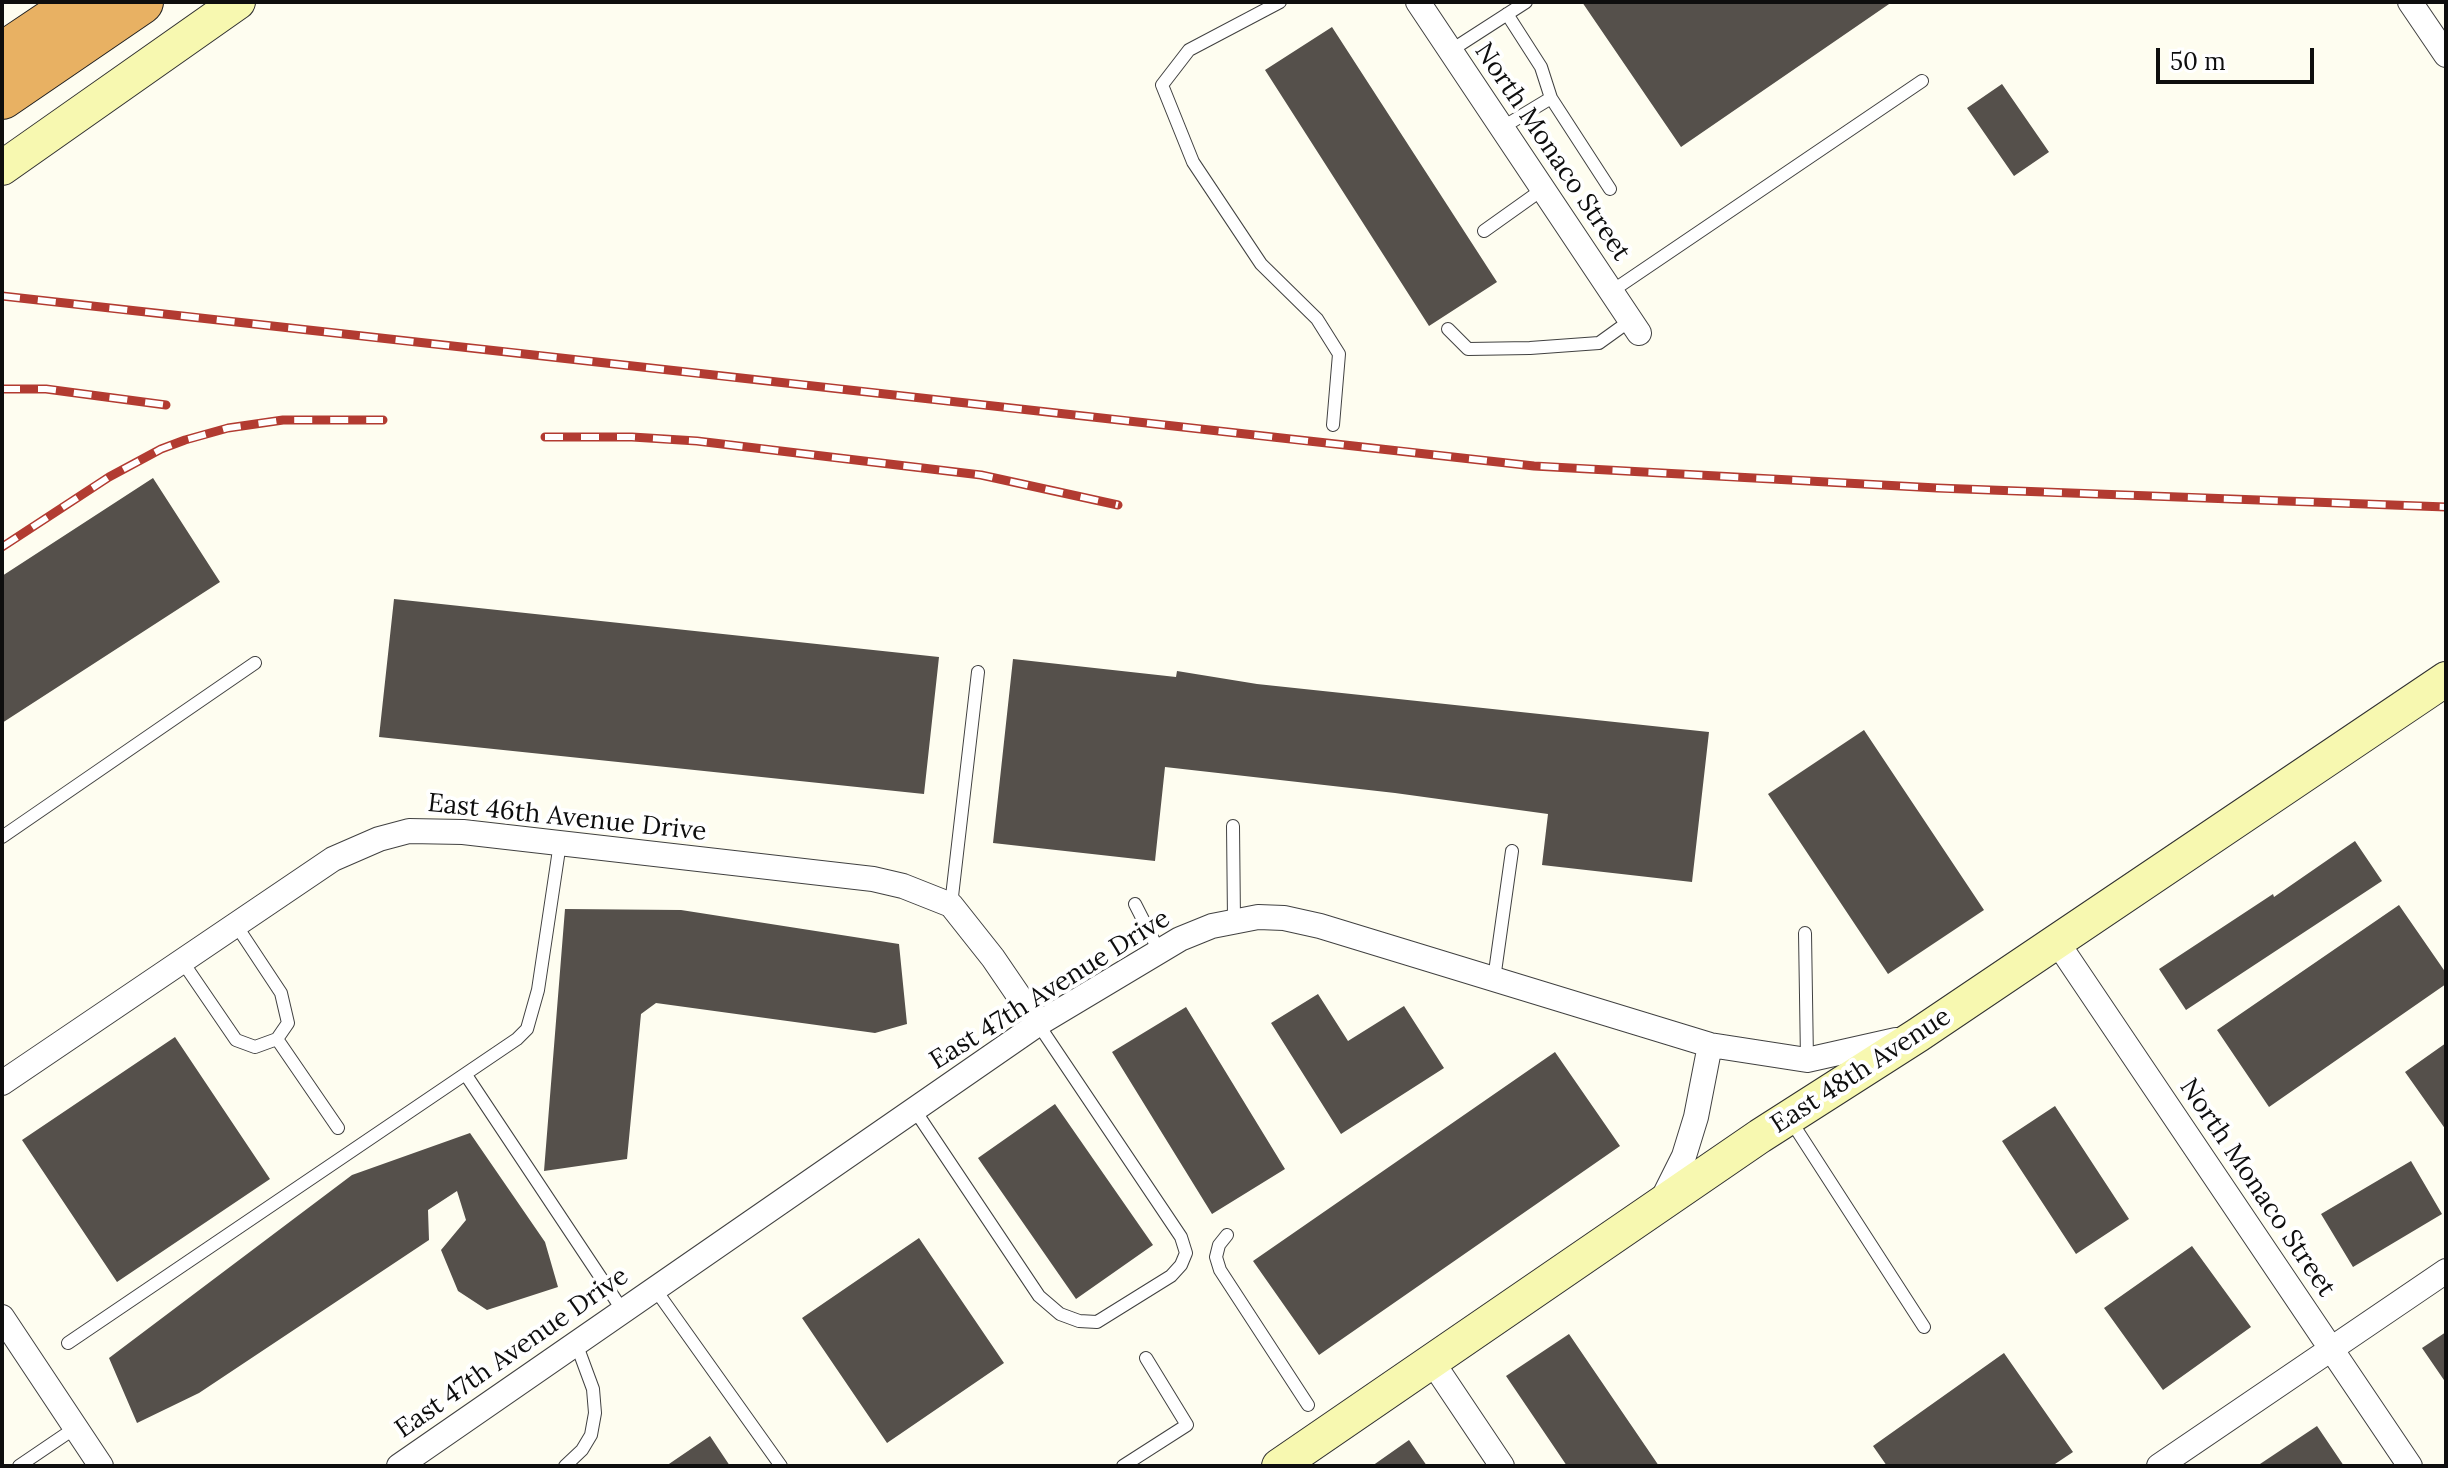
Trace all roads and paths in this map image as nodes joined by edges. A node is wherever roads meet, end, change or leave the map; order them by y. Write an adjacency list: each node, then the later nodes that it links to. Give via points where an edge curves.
1 (81, 2): 10 (highway)
2 (141, 2): 13 (highway)
3 (238, 2): 16 (street)
4 (1280, 2): 23 (lane, via 1189,50 1162,85 1193,162 1261,264 1317,319 1339,354)
5 (1418, 2): 9 (street, North Monaco Street)
6 (1526, 2): 8 (lane)
7 (2410, 2): 11 (street)
8 (1507, 14): 9 (lane); 14 (lane, via 1541,67)
9 (1450, 51): 15 (street, North Monaco Street)
10 (2, 55)
11 (2446, 55)
12 (1922, 81): 20 (lane)
13 (2, 97)
14 (1551, 98): 15 (lane); 18 (lane)
15 (1503, 127): 17 (street, North Monaco Street)
16 (2, 168)
17 (1543, 189): 19 (lane); 20 (street, North Monaco Street)
18 (1610, 189)
19 (1484, 231)
20 (1612, 291): 21 (street, North Monaco Street)
21 (1635, 326): 22 (lane, via 1599,343 1468,349)
22 (1448, 329)
23 (1333, 425)
24 (255, 663): 28 (lane)
25 (978, 672): 32 (lane)
26 (2446, 679): 36 (street, East 48th Avenue)
27 (1233, 826): 33 (lane)
28 (2, 837)
29 (560, 843): 32 (street, East 46th Avenue Drive, via 873,879); 34 (street, East 46th Avenue Drive, via 409,831 333,859); 45 (lane, via 543,964 527,1029)
30 (1512, 851): 39 (lane)
31 (1135, 904): 37 (lane)
32 (951, 905): 40 (street, East 46th Avenue Drive)
33 (1234, 920): 37 (street, East 47th Avenue Drive); 39 (street, East 47th Avenue Drive, via 1284,918 1320,926)
34 (236, 925): 38 (street, East 46th Avenue Drive); 42 (lane, via 281,993 288,1023)
35 (1805, 933): 44 (lane)
36 (2057, 942): 41 (street, East 48th Avenue); 59 (street, North Monaco Street)
37 (1159, 951): 40 (street, East 47th Avenue Drive)
38 (182, 961): 42 (lane, via 236,1040 255,1047); 46 (street, East 46th Avenue Drive)
39 (1494, 979): 43 (street, East 47th Avenue Drive)
40 (1038, 1024): 47 (street, East 47th Avenue Drive); 47 (lane, via 1181,1237 1186,1253 1171,1276 1097,1322 1060,1314 1039,1296)
41 (1918, 1035): 44 (street, East 47th Avenue Drive); 48 (street, East 48th Avenue)
42 (277, 1039): 49 (lane)
43 (1710, 1045): 44 (street, East 47th Avenue Drive); 50 (street, via 1684,1156)
44 (1807, 1060)
45 (466, 1075): 54 (lane); 57 (lane)
46 (2, 1083)
47 (914, 1109): 53 (street, East 47th Avenue Drive)
48 (1789, 1118): 50 (street, East 48th Avenue); 56 (lane)
49 (338, 1128)
50 (1659, 1206): 61 (street, East 48th Avenue)
51 (1227, 1235): 62 (lane, via 1216,1257 1220,1270)
52 (2446, 1271): 59 (street)
53 (655, 1289): 54 (street, East 47th Avenue Drive); 68 (lane)
54 (623, 1311): 58 (street, East 47th Avenue Drive)
55 (2, 1317): 63 (street)
56 (1924, 1327)
57 (68, 1343)
58 (576, 1343): 66 (street, East 47th Avenue Drive); 67 (lane, via 593,1389 595,1413 591,1435)
59 (2332, 1348): 72 (street); 73 (street, North Monaco Street)
60 (1146, 1358): 69 (lane, via 1187,1425)
61 (1433, 1363): 70 (street, East 48th Avenue); 71 (street)
62 (1308, 1405)
63 (75, 1428): 64 (street); 65 (lane)
64 (95, 1464)
65 (19, 1466)
66 (399, 1466)
67 (565, 1466)
68 (781, 1466)
69 (1123, 1466)
70 (1279, 1466)
71 (1502, 1466)
72 (2159, 1466)
73 (2410, 1466)

